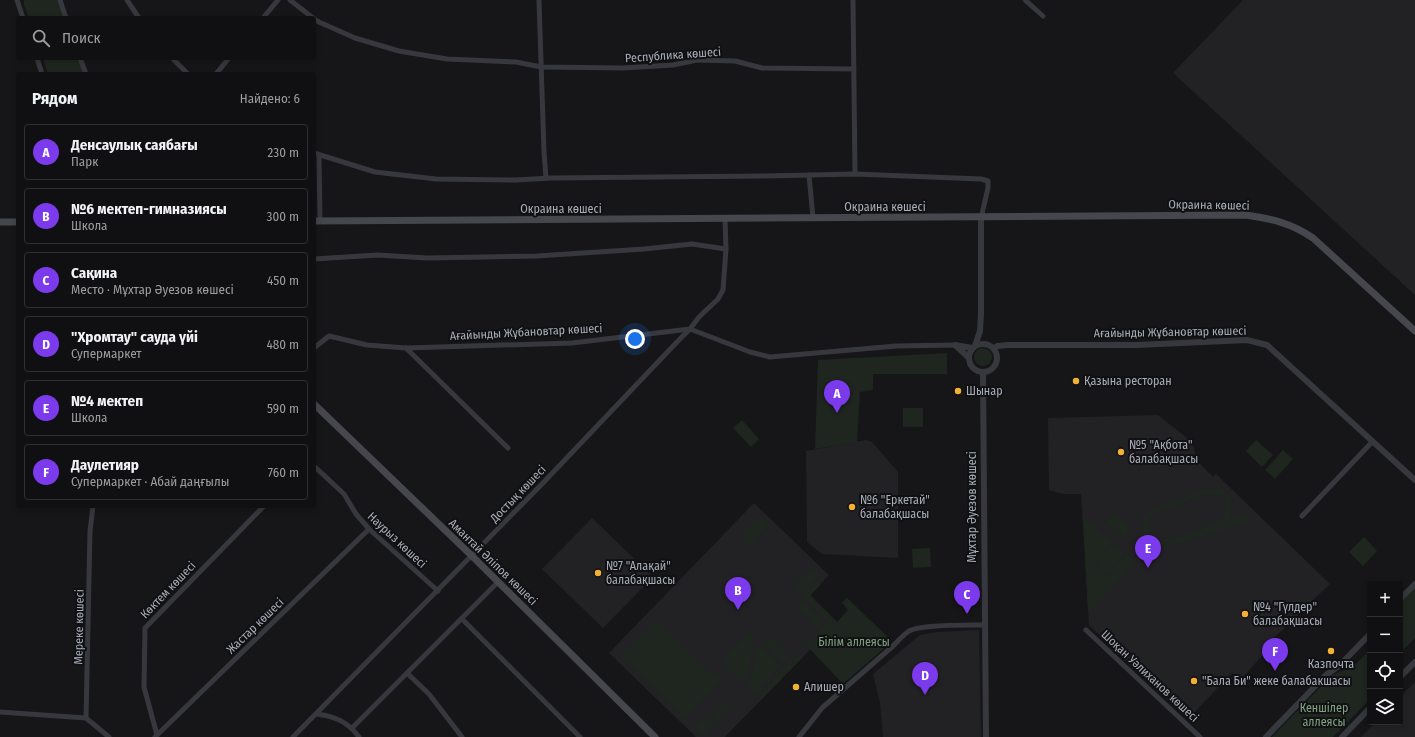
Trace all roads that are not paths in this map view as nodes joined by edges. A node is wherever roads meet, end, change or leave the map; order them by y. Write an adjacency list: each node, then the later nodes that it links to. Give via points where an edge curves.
1 (16, 0): 9 (street)
2 (60, 0): 10 (street)
3 (127, 0): 11 (street)
4 (278, 0): 12 (street)
5 (290, 0): 13 (street, Республика көшесі)
6 (539, 0): 20 (street)
7 (853, 0): 21 (street)
8 (1025, 0): 14 (street)
9 (22, 16)
10 (65, 16)
11 (138, 16)
12 (265, 16)
13 (311, 16)
14 (1043, 16)
15 (316, 20): 20 (street, Республика көшесі, via 355,38 399,51 447,58 516,62)
16 (38, 60): 22 (street)
17 (81, 60): 23 (street)
18 (174, 60): 24 (street)
19 (227, 60): 25 (street)
20 (541, 67): 21 (street, Республика көшесі, via 624,68 673,65 697,60 735,61 762,68); 29 (street)
21 (854, 69): 27 (street)
22 (41, 72)
23 (85, 72)
24 (186, 72)
25 (218, 72)
26 (316, 154): 29 (street, via 375,172 436,179); 33 (street)
27 (855, 174): 28 (street); 31 (street, via 988,181)
28 (809, 175): 29 (street); 30 (street)
29 (546, 178)
30 (813, 218): 31 (main road, Окраина көшесі); 32 (main road, Окраина көшесі)
31 (981, 218): 39 (main road, Окраина көшесі, via 1230,215 1266,218 1289,224 1313,238); 40 (street)
32 (726, 219): 33 (main road, Окраина көшесі); 36 (street, Достық көшесі)
33 (317, 221)
34 (0, 222): 35 (main road)
35 (16, 222)
36 (726, 249): 37 (street, via 692,244 537,256 426,258 377,255); 38 (street, Достық көшесі, via 723,290)
37 (316, 259)
38 (690, 329): 42 (street, Ағайынды Жұбановтар көшесі, via 770,357 896,346); 45 (street, Ағайынды Жұбановтар көшесі, via 572,343); 58 (street, Достық көшесі)
39 (1415, 330)
40 (980, 331): 41 (street); 44 (street)
41 (985, 343): 44 (street); 46 (street)
42 (955, 345): 44 (street); 47 (street)
43 (316, 346): 45 (street, Ағайынды Жұбановтар көшесі, via 329,336 367,345)
44 (973, 347): 47 (street)
45 (406, 348): 51 (street)
46 (994, 348): 48 (street, via 996,363 993,368); 50 (street, Ағайынды Жұбановтар көшесі, via 1008,345 1137,345 1247,340 1261,343 1268,345)
47 (968, 357): 48 (street, via 971,367)
48 (983, 372): 64 (street, Мұхтар Әуезов көшесі)
49 (316, 406): 58 (main road, Амантай Әліпов көшесі)
50 (1373, 441): 53 (street, Ағайынды Жұбановтар көшесі); 56 (street)
51 (508, 448)
52 (316, 468): 57 (street, Наурыз көшесі, via 344,494)
53 (1415, 480)
54 (94, 508): 73 (street, Мереке көшесі, via 90,531)
55 (262, 508): 75 (street, Көктем көшесі, via 145,628 144,687)
56 (1302, 516)
57 (369, 529): 61 (street, Наурыз көшесі); 75 (street, Жастар көшесі)
58 (472, 556): 59 (main road, Амантай Әліпов көшесі); 61 (street, Достық көшесі)
59 (498, 582): 63 (street); 81 (main road, Амантай Әліпов көшесі)
60 (1415, 584): 62 (street)
61 (438, 591): 72 (street, Достық көшесі)
62 (1403, 596)
63 (462, 619): 68 (street); 80 (street)
64 (984, 625): 82 (street, via 928,626 910,630 822,708); 83 (street, Мұхтар Әуезов көшесі)
65 (1086, 630): 84 (street, Шоқан Уәлиханов көшесі)
66 (1367, 637): 85 (street)
67 (1415, 662): 69 (street)
68 (407, 673): 74 (street); 79 (street, via 429,694)
69 (1403, 674)
70 (1367, 711): 86 (street)
71 (0, 712): 73 (street)
72 (316, 714): 74 (street, via 332,716); 77 (street, Достық көшесі)
73 (86, 718): 76 (street)
74 (352, 728): 78 (street)
75 (156, 736)
76 (109, 737)
77 (293, 737)
78 (359, 737)
79 (462, 737)
80 (580, 737)
81 (655, 737)
82 (799, 737)
83 (986, 737)
84 (1200, 737)
85 (1266, 737)
86 (1342, 737)

